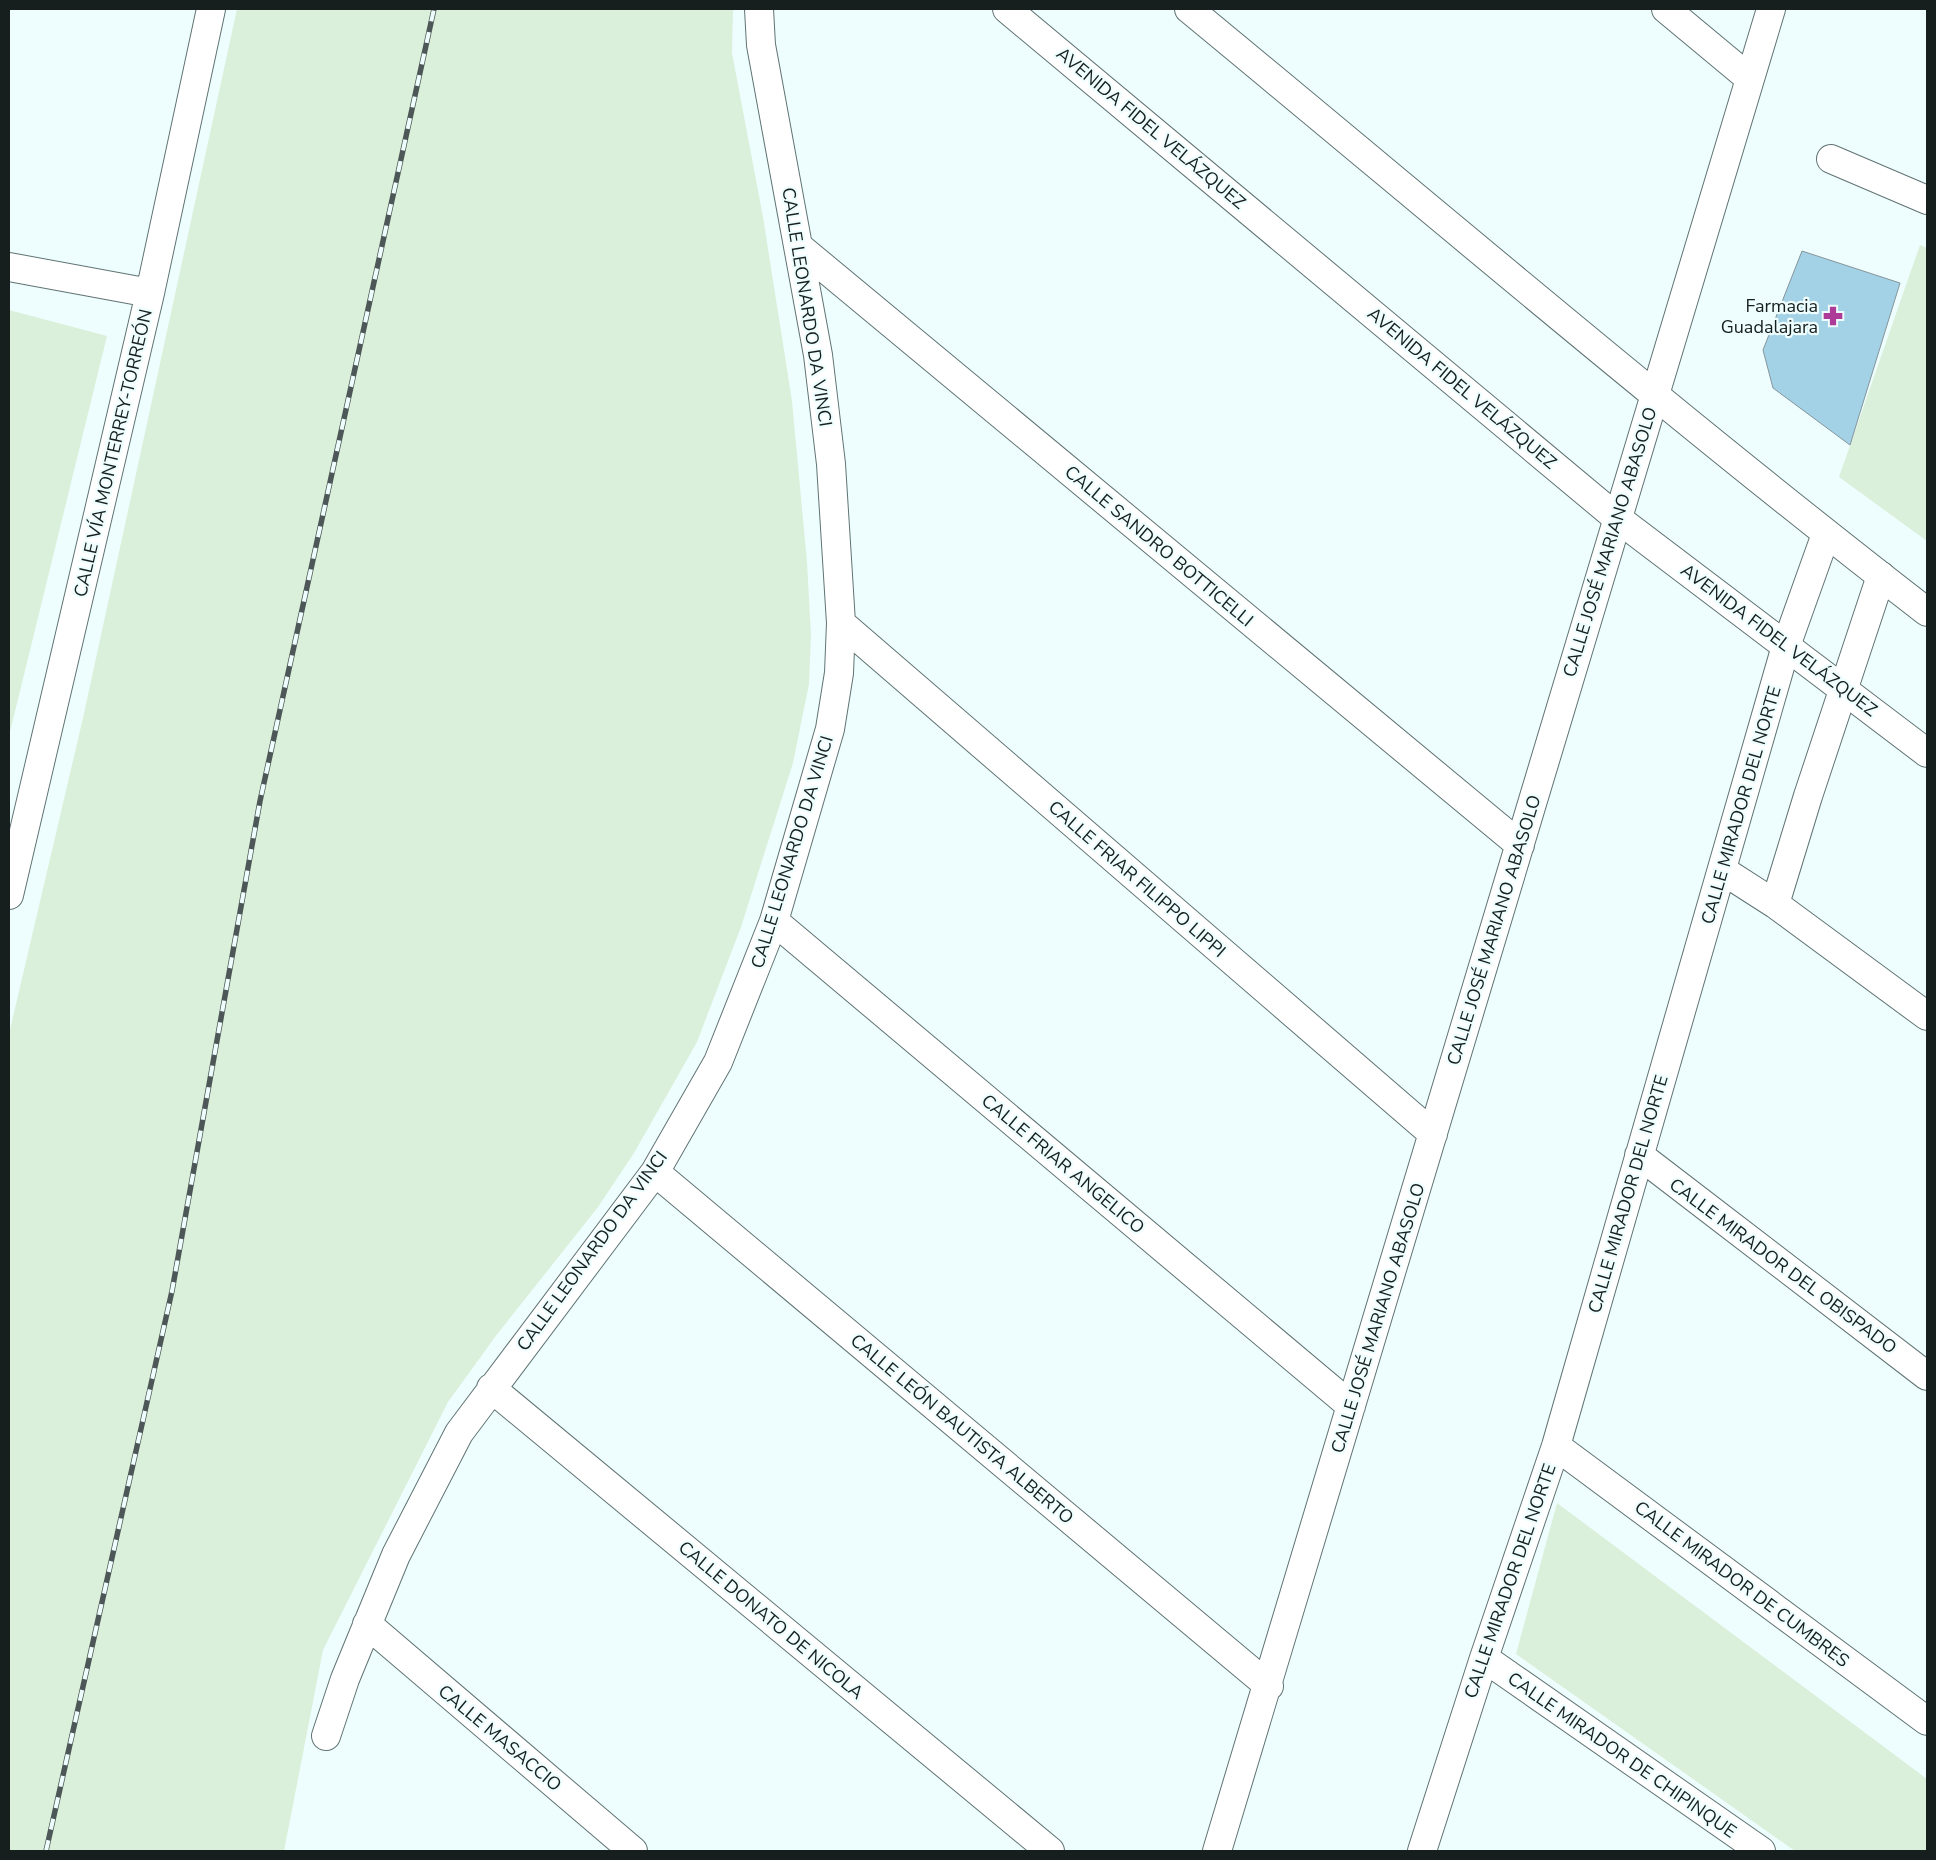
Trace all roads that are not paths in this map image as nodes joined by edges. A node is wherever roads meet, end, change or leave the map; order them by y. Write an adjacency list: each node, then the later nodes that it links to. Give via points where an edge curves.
1 (211, 9): 12 (street, CALLE VÍA MONTERREY-TORREÓN)
2 (759, 9): 10 (street, CALLE LEONARDO DA VINCI, via 761,45)
3 (1007, 9): 14 (street, AVENIDA FIDEL VELÁZQUEZ)
4 (1189, 9): 13 (street)
5 (1666, 9): 7 (street)
6 (1770, 9): 7 (street, CALLE JOSÉ MARIANO ABASOLO)
7 (1749, 78): 13 (street, CALLE JOSÉ MARIANO ABASOLO)
8 (1831, 159): 9 (street)
9 (1927, 200)
10 (798, 246): 18 (street, CALLE LEONARDO DA VINCI, via 818,355 829,444); 22 (street, CALLE SANDRO BOTTICELLI)
11 (9, 267): 12 (street)
12 (150, 293): 24 (street, CALLE VÍA MONTERREY-TORREÓN)
13 (1655, 394): 14 (street, CALLE JOSÉ MARIANO ABASOLO); 15 (street)
14 (1617, 518): 19 (street, AVENIDA FIDEL VELÁZQUEZ); 22 (street, CALLE JOSÉ MARIANO ABASOLO)
15 (1826, 534): 16 (street); 19 (street, CALLE MIRADOR DEL NORTE)
16 (1881, 576): 17 (street); 20 (street)
17 (1927, 612)
18 (841, 624): 26 (street, CALLE LEONARDO DA VINCI, via 839,673 830,729); 28 (street, CALLE FRIAR FILIPPO LIPPI)
19 (1786, 646): 20 (street, AVENIDA FIDEL VELÁZQUEZ); 23 (street, CALLE MIRADOR DEL NORTE)
20 (1843, 688): 21 (street, AVENIDA FIDEL VELÁZQUEZ); 25 (street)
21 (1927, 753)
22 (1520, 845): 28 (street, CALLE JOSÉ MARIANO ABASOLO)
23 (1722, 870): 25 (street); 29 (street, CALLE MIRADOR DEL NORTE)
24 (9, 895)
25 (1775, 904): 27 (street)
26 (774, 921): 30 (street, CALLE LEONARDO DA VINCI, via 718,1062); 33 (street, CALLE FRIAR ANGELICO)
27 (1927, 1016)
28 (1433, 1134): 33 (street, CALLE JOSÉ MARIANO ABASOLO)
29 (1639, 1156): 31 (street, CALLE MIRADOR DEL OBISPADO); 34 (street, CALLE MIRADOR DEL NORTE)
30 (655, 1172): 32 (street, CALLE LEONARDO DA VINCI); 37 (street, CALLE LEÓN BAUTISTA ALBERTO)
31 (1927, 1376)
32 (491, 1388): 35 (street, CALLE LEONARDO DA VINCI, via 459,1433 422,1502); 41 (street, CALLE DONATO DE NICOLA)
33 (1351, 1406): 37 (street, CALLE JOSÉ MARIANO ABASOLO)
34 (1556, 1446): 36 (street, CALLE MIRADOR DEL NORTE); 38 (street, CALLE MIRADOR DE CUMBRES)
35 (367, 1624): 39 (street, CALLE LEONARDO DA VINCI, via 344,1678); 40 (street, CALLE MASACCIO)
36 (1484, 1658): 43 (street, CALLE MIRADOR DEL NORTE); 44 (street, CALLE MIRADOR DE CHIPINQUE)
37 (1269, 1686): 42 (street, CALLE JOSÉ MARIANO ABASOLO)
38 (1927, 1721)
39 (326, 1736)
40 (633, 1851)
41 (1050, 1851)
42 (1218, 1851)
43 (1422, 1851)
44 (1761, 1851)

